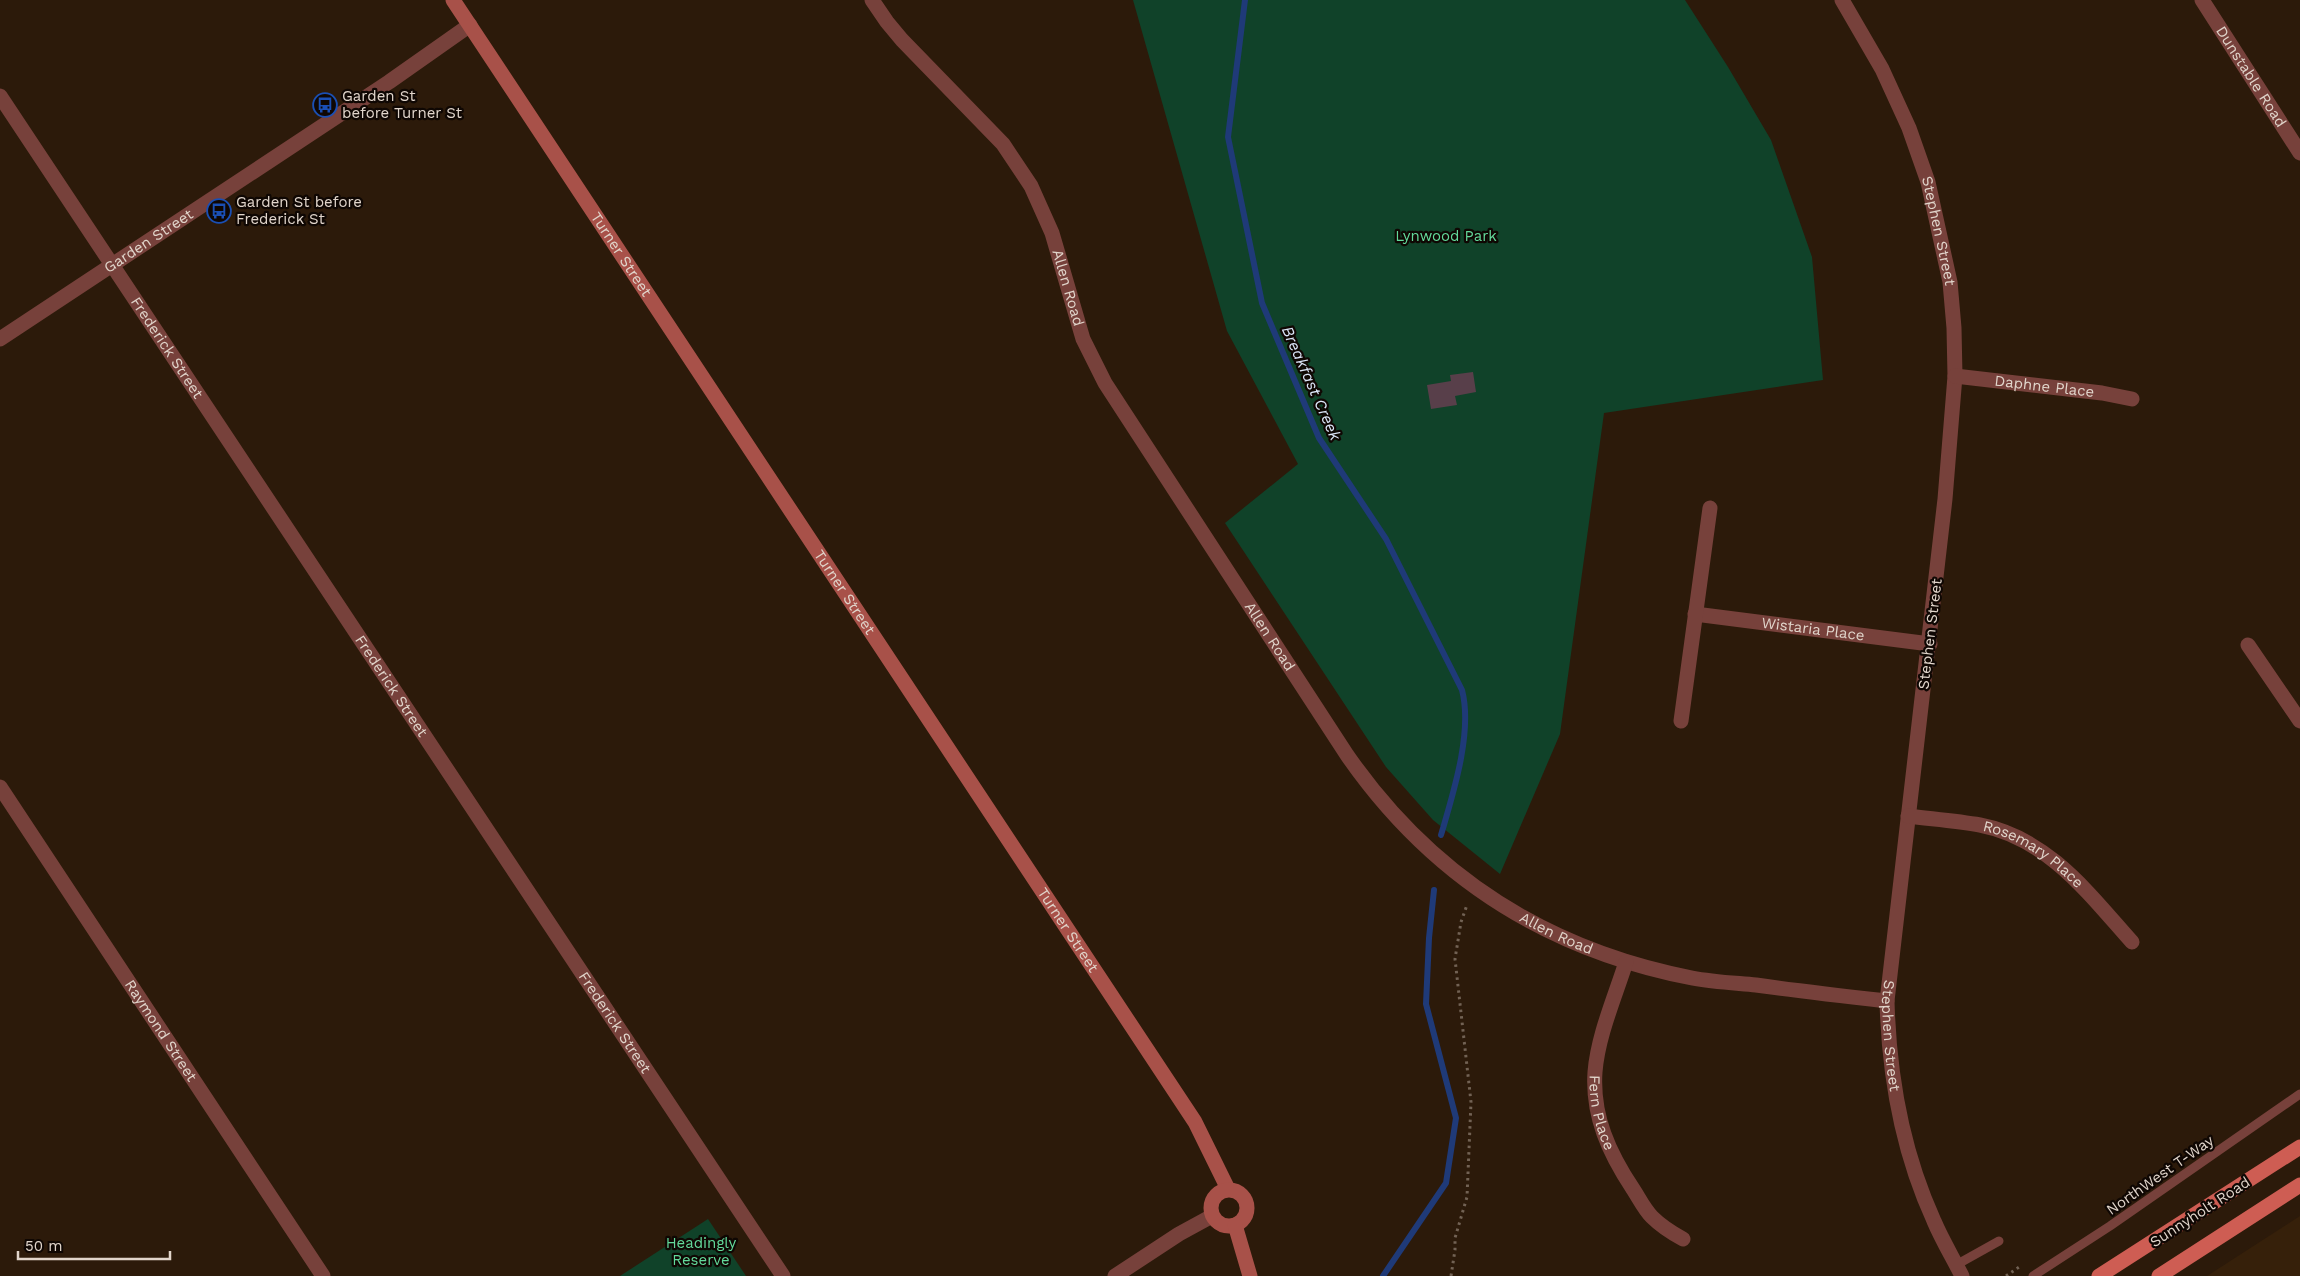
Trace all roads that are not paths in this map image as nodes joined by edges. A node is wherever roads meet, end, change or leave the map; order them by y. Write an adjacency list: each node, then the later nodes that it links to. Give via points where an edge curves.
1 (453, 0): 5 (street, Turner Street)
2 (872, 0): 21 (street, Allen Road, via 902,40 1003,144 1021,168 1044,212 1083,339 1105,383 1375,793 1437,858 1504,908 1561,938)
3 (1842, 0): 10 (street, Stephen Street, via 1882,69 1928,182 1950,282)
4 (2202, 0): 7 (street, Dunstable Road)
5 (470, 25): 8 (street, Garden Street); 26 (street, Turner Street, via 1195,1122)
6 (0, 96): 8 (street, Frederick Street)
7 (2300, 153)
8 (112, 264): 9 (street, Garden Street); 33 (street, Frederick Street)
9 (0, 339)
10 (1956, 376): 11 (street, Daphne Place); 14 (street, Stephen Street)
11 (2132, 399)
12 (1710, 508): 13 (street)
13 (1695, 614): 14 (street, Wistaria Place); 16 (street)
14 (1930, 644): 19 (street, Stephen Street)
15 (2248, 645): 17 (street)
16 (1681, 721)
17 (2300, 721)
18 (0, 787): 32 (street, Raymond Street)
19 (1908, 816): 20 (street, Rosemary Place, via 1981,825 2034,847 2064,868); 22 (street, Stephen Street)
20 (2132, 942)
21 (1626, 962): 22 (street, Allen Road, via 1693,978); 29 (street, Fern Place, via 1599,1048 1595,1072 1596,1108 1618,1166 1644,1207 1662,1226)
22 (1887, 1001): 31 (street, Stephen Street, via 1889,1060 1902,1132 1926,1204)
23 (2300, 1094): 36 (lane, NorthWest T-Way)
24 (2300, 1147): 37 (main road, Sunnyholt Road)
25 (2300, 1185): 38 (main road, Sunnyholt Road)
26 (1228, 1189): 27 (street, via 1213,1198); 28 (street, via 1239,1193 1246,1202 1244,1219)
27 (1212, 1216): 28 (street, via 1224,1226); 34 (street)
28 (1235, 1226): 35 (street)
29 (1683, 1239)
30 (1999, 1240): 31 (lane)
31 (1959, 1270)
32 (323, 1276)
33 (783, 1276)
34 (1115, 1276)
35 (1250, 1276)
36 (2033, 1276)
37 (2099, 1276)
38 (2159, 1276)

